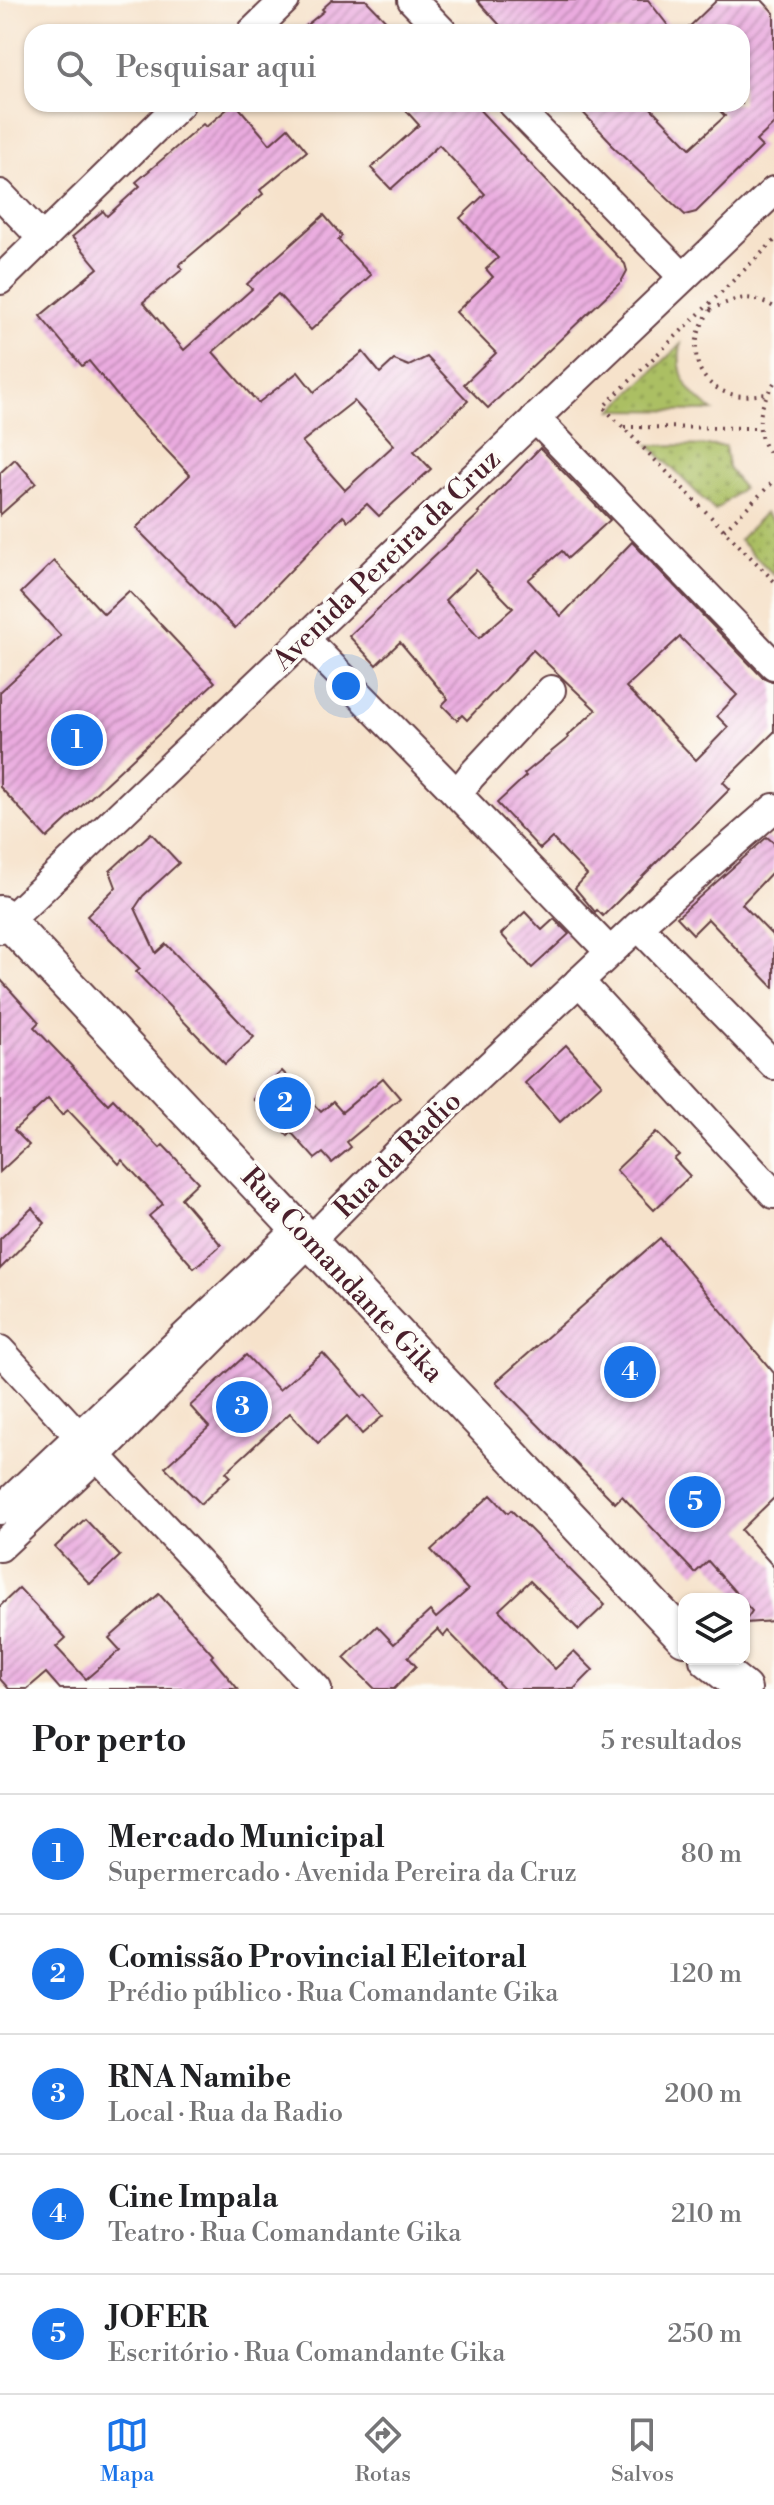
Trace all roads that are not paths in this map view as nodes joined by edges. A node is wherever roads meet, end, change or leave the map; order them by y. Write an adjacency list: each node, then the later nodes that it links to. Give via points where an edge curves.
1 (285, 0): 3 (street)
2 (412, 0): 4 (street)
3 (260, 24)
4 (435, 24)
5 (172, 112): 9 (street)
6 (521, 112): 10 (street)
7 (774, 191): 10 (street, Avenida Pereira da Cruz)
8 (0, 194): 9 (street)
9 (43, 239): 11 (street)
10 (683, 277): 12 (street, Avenida Pereira da Cruz)
11 (0, 280)
12 (535, 418): 13 (street, Avenida Pereira da Cruz); 14 (street)
13 (304, 638): 16 (street); 18 (street, Avenida Pereira da Cruz)
14 (774, 665)
15 (551, 690): 16 (street)
16 (457, 794): 20 (street)
17 (774, 808): 19 (street, Rua da Radio)
18 (3, 921): 24 (street, Rua Comandante Gika)
19 (638, 926): 20 (street, Rua da Radio); 22 (street)
20 (610, 952): 21 (street, Rua da Radio)
21 (579, 981): 23 (street); 24 (street, Rua da Radio)
22 (774, 1065)
23 (774, 1194)
24 (305, 1236): 26 (street, Rua da Radio); 29 (street, Rua Comandante Gika)
25 (0, 1350): 26 (street)
26 (88, 1446): 27 (street, Rua da Radio); 28 (street, Rua da Radio); 32 (street)
27 (0, 1510)
28 (0, 1547)
29 (678, 1632)
30 (704, 1665): 33 (street)
31 (714, 1665): 34 (street)
32 (317, 1689)
33 (721, 1689)
34 (744, 1689)

